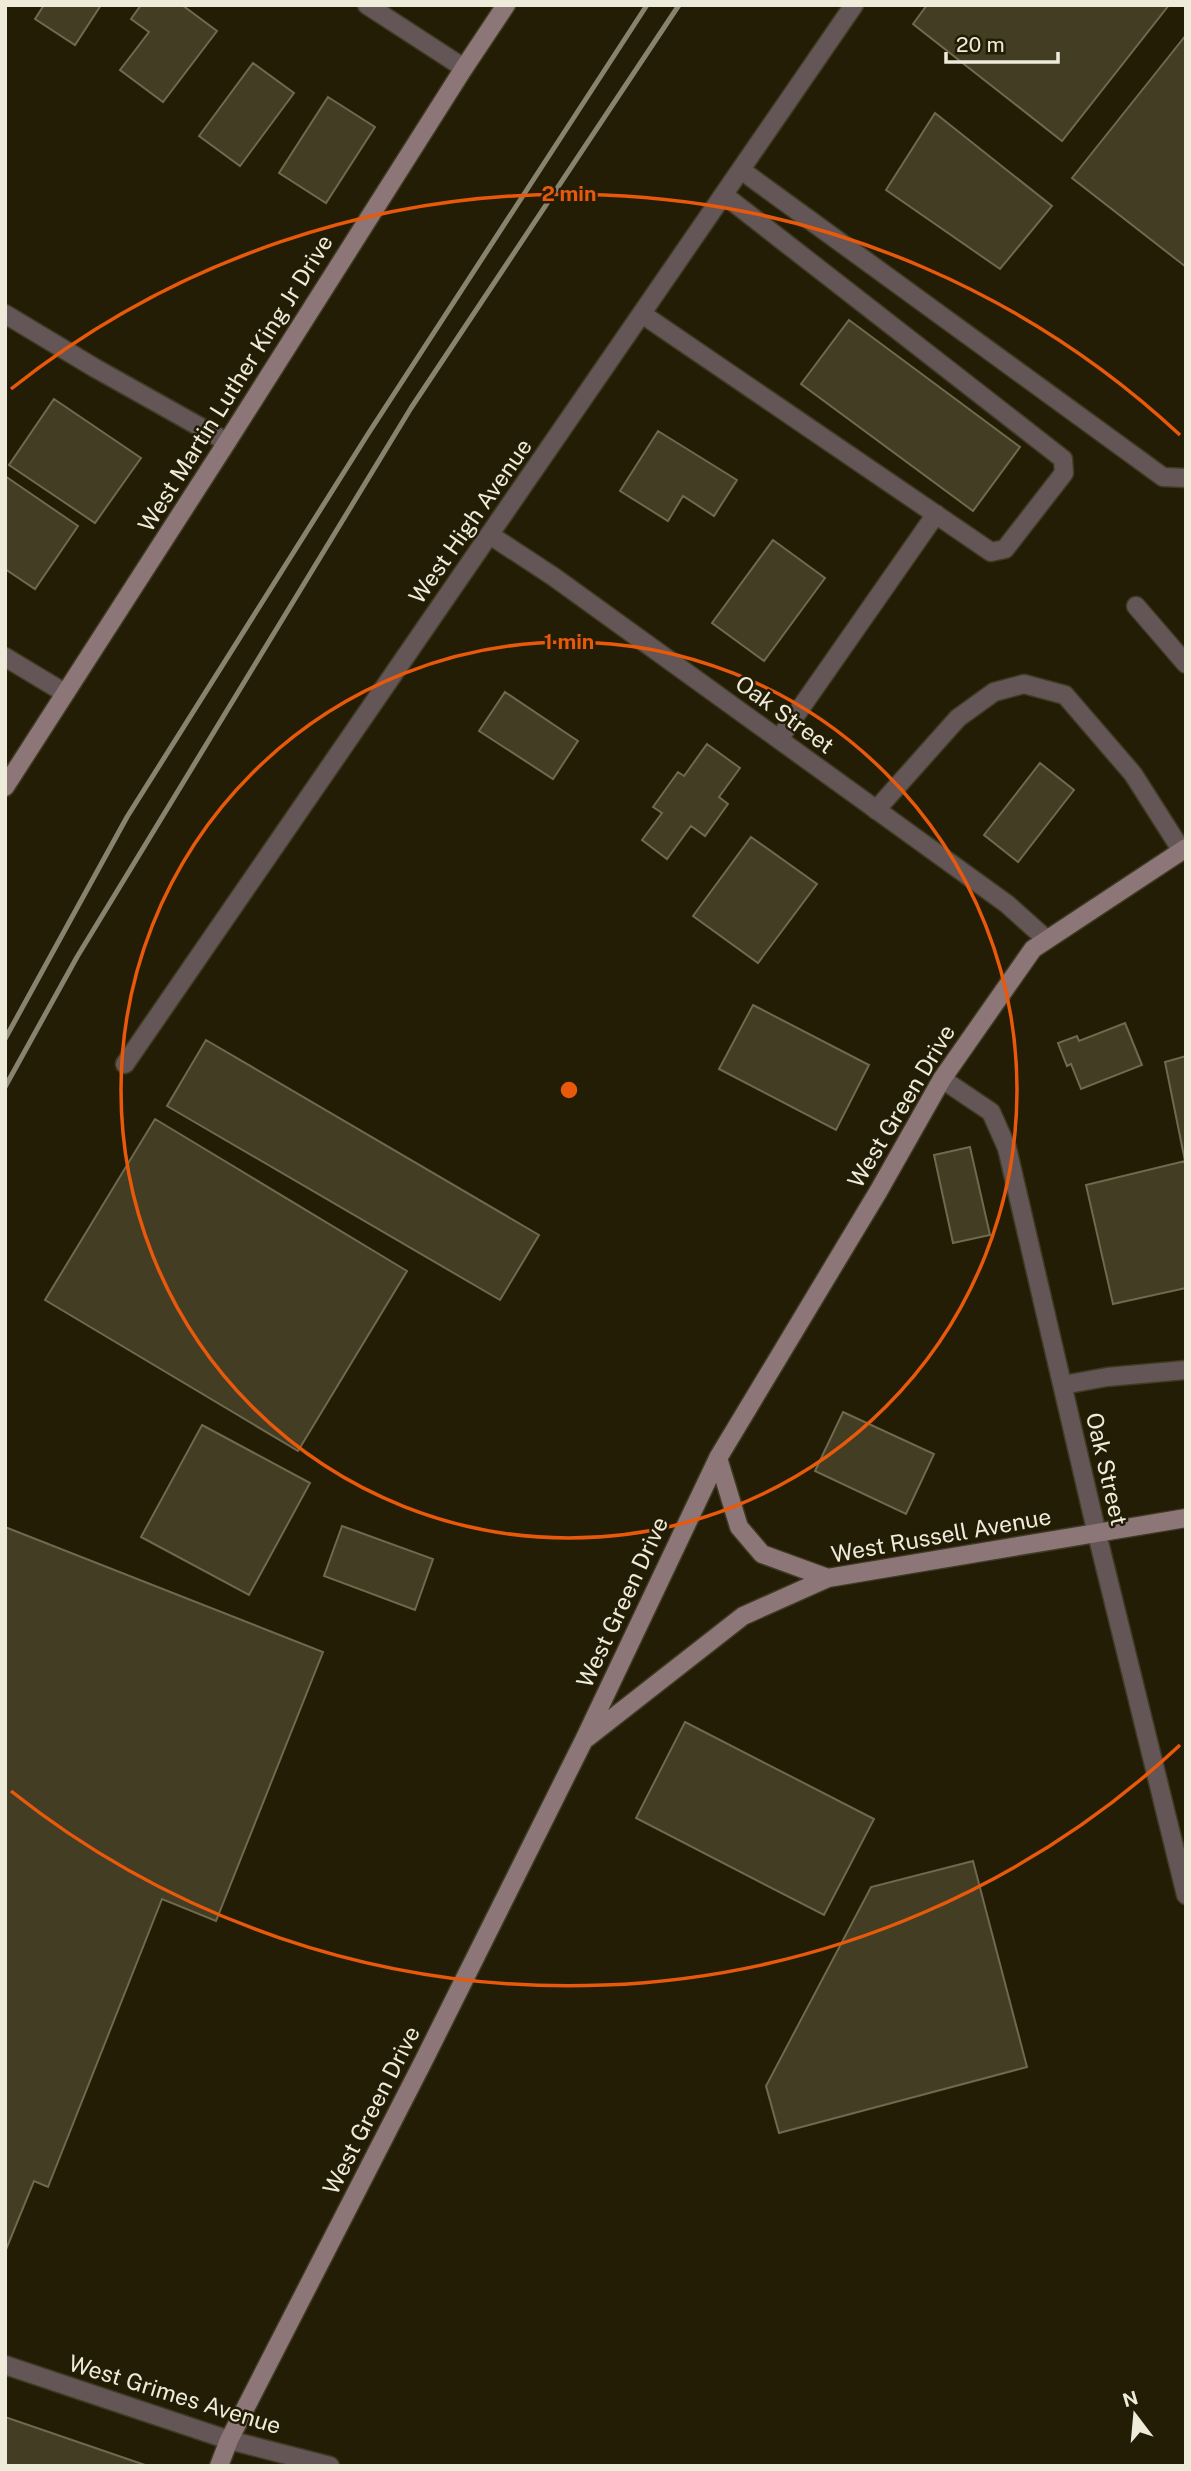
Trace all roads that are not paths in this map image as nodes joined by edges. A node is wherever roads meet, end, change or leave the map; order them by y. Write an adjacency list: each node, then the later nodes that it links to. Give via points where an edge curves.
1 (367, 5): 4 (street)
2 (506, 5): 4 (main road, West Martin Luther King Jr Drive)
3 (854, 5): 5 (street, West High Avenue)
4 (464, 68): 9 (main road, West Martin Luther King Jr Drive)
5 (741, 170): 6 (street, West High Avenue); 10 (street, via 1163,477)
6 (724, 195): 8 (street, West High Avenue); 11 (street, via 1063,459 1064,473 1005,549 991,552)
7 (5, 314): 9 (street)
8 (642, 314): 11 (street); 12 (street, West High Avenue)
9 (228, 442): 16 (main road, West Martin Luther King Jr Drive)
10 (1186, 478)
11 (936, 514): 17 (street)
12 (490, 535): 17 (street, Oak Street); 22 (street, West High Avenue)
13 (1136, 606): 15 (street)
14 (5, 657): 16 (street)
15 (1186, 664)
16 (65, 693): 18 (main road, West Martin Luther King Jr Drive)
17 (779, 739): 19 (street, Oak Street)
18 (5, 787)
19 (876, 810): 20 (street, via 958,718 994,692 1024,684 1065,695 1133,774); 21 (street, Oak Street, via 1007,904)
20 (1184, 850): 21 (main road, West Green Drive)
21 (1046, 939): 23 (main road, West Green Drive, via 1033,949)
22 (125, 1064)
23 (942, 1079): 25 (street, Oak Street, via 991,1112 1007,1148); 26 (main road, West Green Drive)
24 (1186, 1370): 25 (street)
25 (1063, 1385): 28 (street, Oak Street)
26 (718, 1458): 29 (main road, via 739,1527 762,1554); 30 (main road, West Green Drive)
27 (1186, 1518): 28 (main road, West Russell Avenue)
28 (1097, 1534): 29 (main road, West Russell Avenue); 31 (street, Oak Street)
29 (828, 1578): 30 (main road, West Russell Avenue, via 743,1616)
30 (584, 1740): 33 (main road, West Green Drive)
31 (1186, 1895)
32 (5, 2365): 33 (street, West Grimes Avenue)
33 (229, 2440): 34 (main road, West Green Drive); 35 (street, West Grimes Avenue)
34 (219, 2466)
35 (330, 2466)

